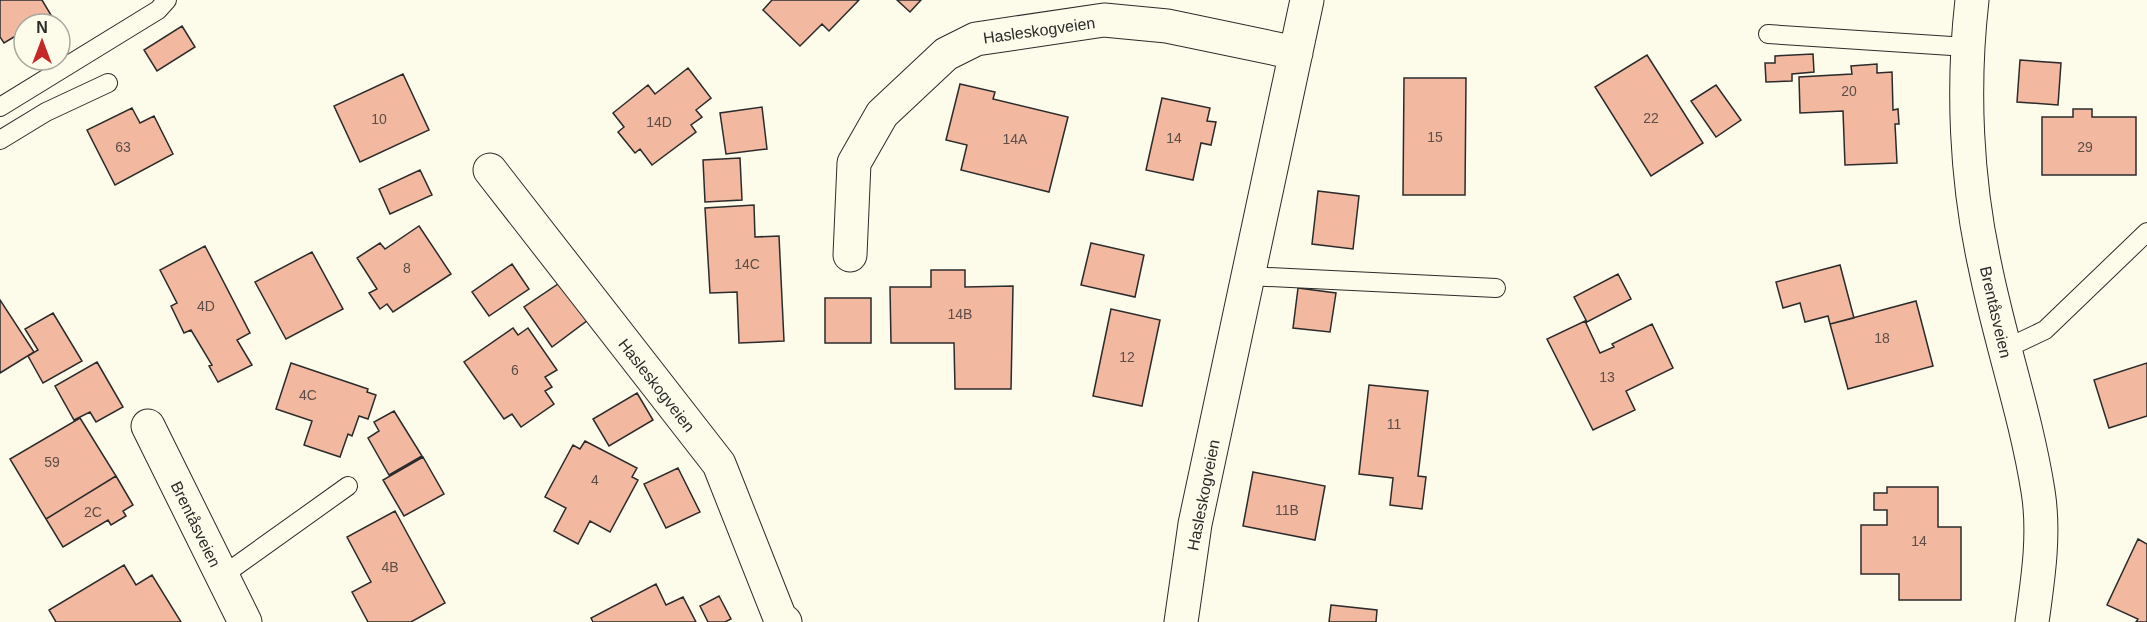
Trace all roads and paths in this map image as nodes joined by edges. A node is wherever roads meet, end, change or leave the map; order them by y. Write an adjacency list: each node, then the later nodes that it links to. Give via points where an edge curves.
1 (167, 0): 8 (lane, via 158,10)
2 (1307, 0): 6 (street, Hasleskogveien)
3 (1972, 0): 5 (street, Brentåsveien)
4 (1768, 34): 5 (lane)
5 (1967, 47): 15 (street, Brentåsveien, via 1970,176 1984,265)
6 (1296, 53): 12 (street, Hasleskogveien, via 1167,26 1104,20 976,39 946,54 882,114 854,163); 13 (street, Hasleskogveien)
7 (108, 83): 9 (lane, via 46,112)
8 (0, 107)
9 (0, 140)
10 (490, 170): 19 (street, Hasleskogveien, via 719,464)
11 (2147, 232): 15 (lane, via 2045,330)
12 (850, 255)
13 (1248, 276): 14 (lane); 21 (street, Hasleskogveien, via 1195,524)
14 (1496, 288)
15 (2005, 349): 22 (street, Brentåsveien, via 2039,493 2040,564)
16 (148, 426): 18 (street, Brentåsveien)
17 (348, 486): 18 (lane)
18 (222, 576): 20 (street, Brentåsveien)
19 (779, 621)
20 (245, 622)
21 (1181, 622)
22 (2032, 622)

